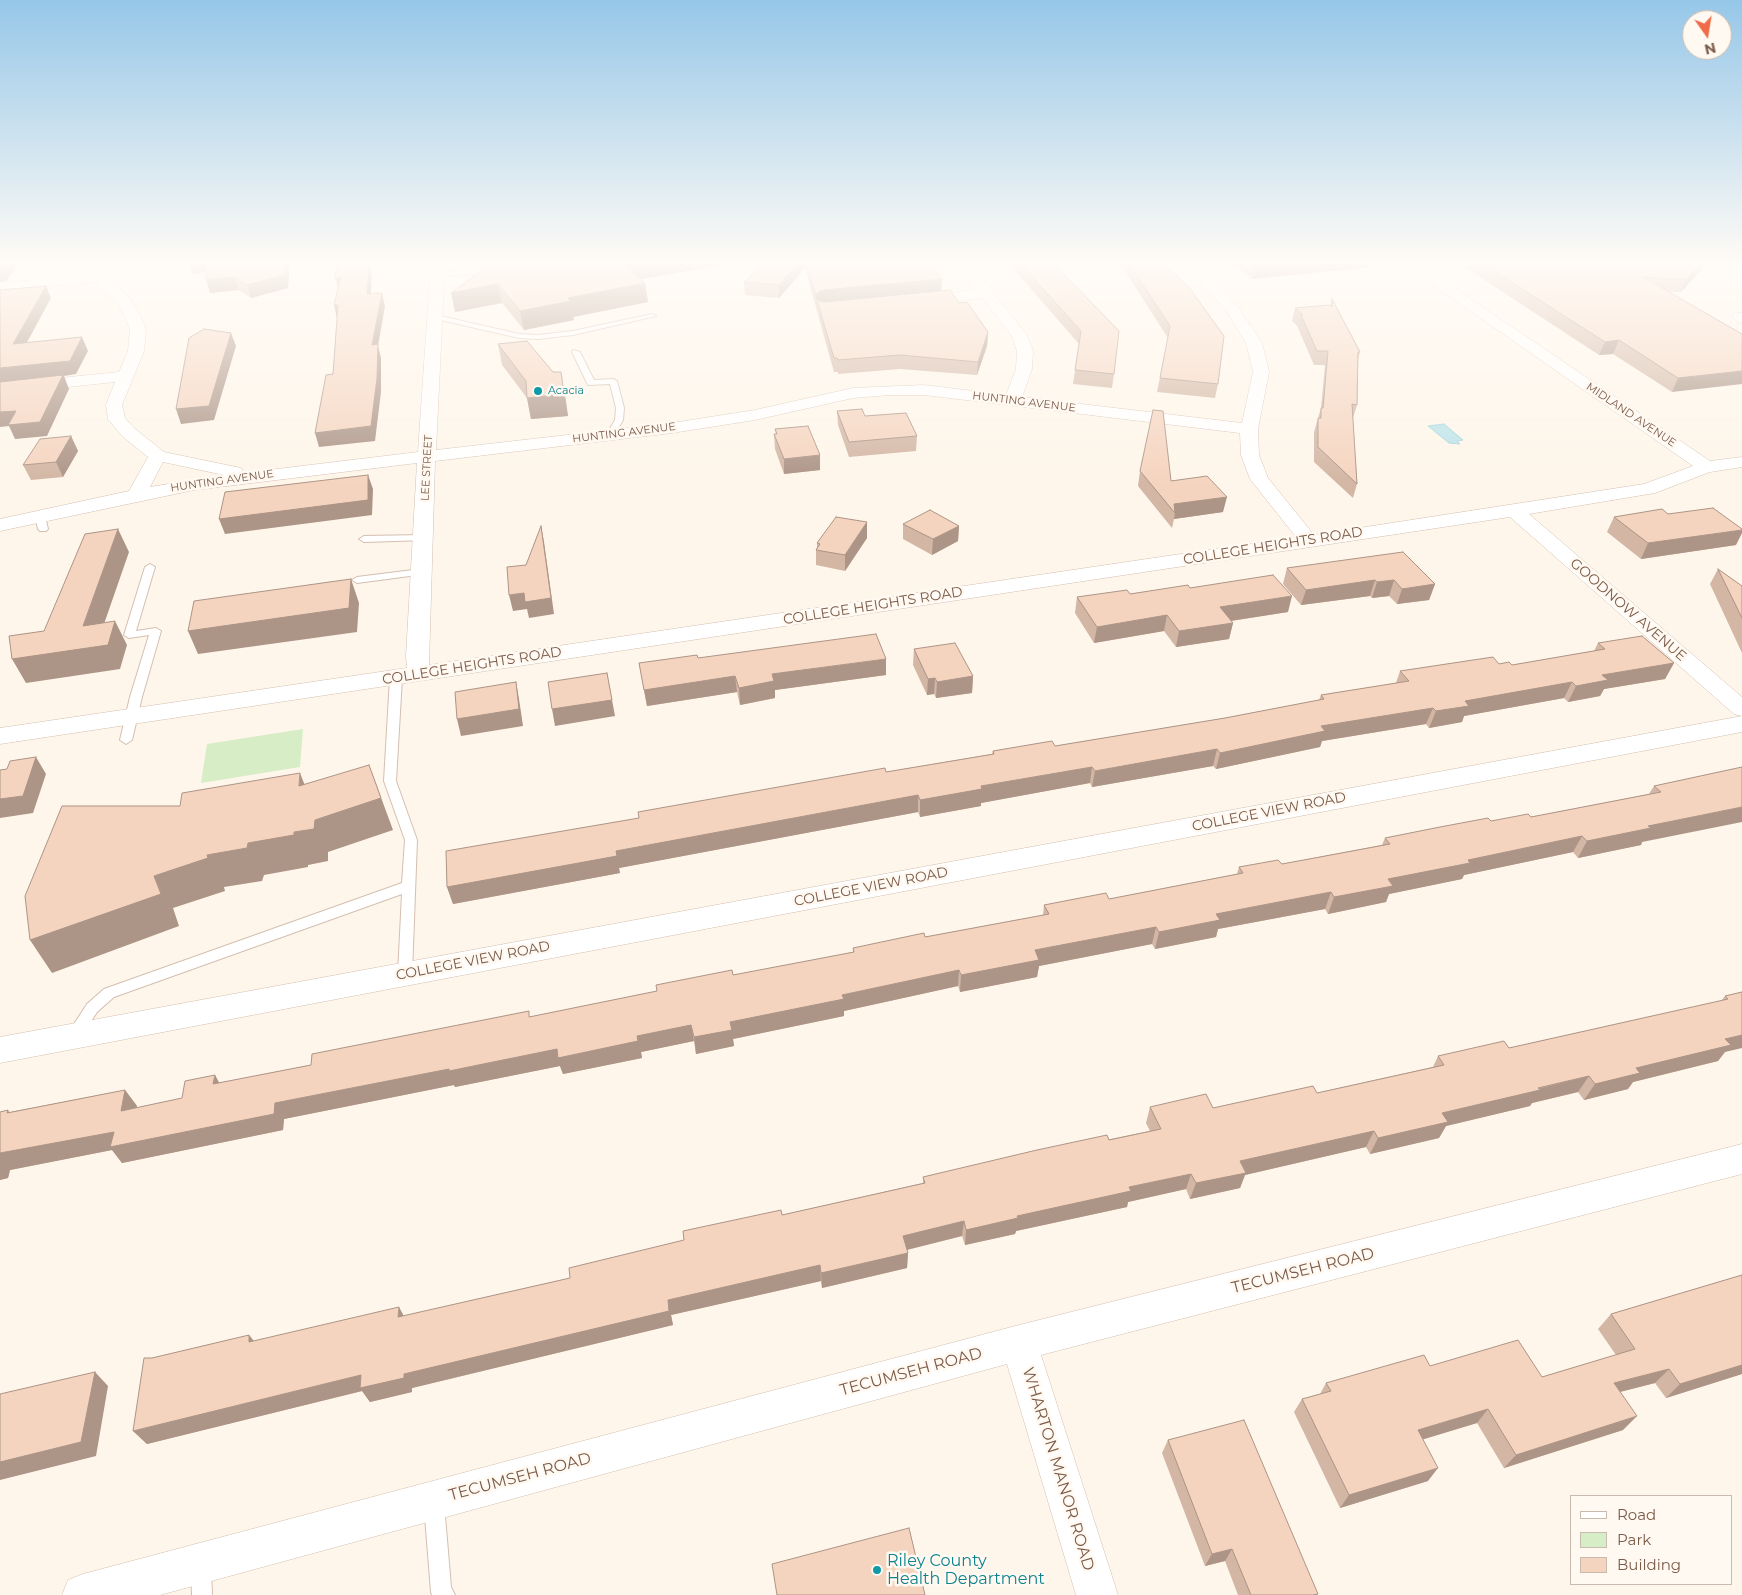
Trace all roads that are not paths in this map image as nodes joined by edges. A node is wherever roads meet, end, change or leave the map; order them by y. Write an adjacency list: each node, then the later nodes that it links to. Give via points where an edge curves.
1 (137, 336): 9 (street, via 136,351)
2 (434, 336): 15 (street, LEE STREET)
3 (523, 336): 4 (lane)
4 (549, 336)
5 (1020, 336): 11 (street, via 1025,351 1024,368)
6 (1250, 336): 12 (street, via 1261,372)
7 (1515, 336): 17 (street, MIDLAND AVENUE)
8 (576, 352): 13 (lane, via 591,383 613,381 620,408 619,420)
9 (126, 376): 10 (street); 14 (street, via 114,405 117,419)
10 (0, 389)
11 (1012, 400): 12 (street, HUNTING AVENUE); 13 (street, HUNTING AVENUE, via 924,390 853,393 755,416)
12 (1249, 429): 24 (street, via 1250,455 1259,479)
13 (611, 434): 15 (street, HUNTING AVENUE)
14 (158, 456): 18 (street); 19 (street)
15 (427, 456): 18 (street, HUNTING AVENUE); 22 (street, LEE STREET)
16 (1742, 462): 17 (street, COLLEGE HEIGHTS ROAD)
17 (1707, 468): 20 (street, COLLEGE HEIGHTS ROAD, via 1648,489)
18 (250, 477): 19 (street, HUNTING AVENUE)
19 (136, 494): 21 (street, HUNTING AVENUE, via 42,522)
20 (1514, 511): 24 (street, COLLEGE HEIGHTS ROAD); 30 (street, GOODNOW AVENUE)
21 (0, 525)
22 (423, 538): 23 (lane); 26 (street, LEE STREET)
23 (364, 539)
24 (1308, 540): 28 (street, COLLEGE HEIGHTS ROAD)
25 (150, 567): 31 (lane, via 129,635 156,631)
26 (422, 572): 27 (lane); 28 (street, LEE STREET, via 417,656)
27 (357, 580)
28 (419, 674): 29 (street, COLLEGE HEIGHTS ROAD)
29 (396, 678): 31 (street, COLLEGE HEIGHTS ROAD); 35 (lane, via 390,781 411,840)
30 (1742, 709)
31 (131, 717): 33 (street, COLLEGE HEIGHTS ROAD); 34 (lane)
32 (1742, 724): 36 (street, COLLEGE VIEW ROAD)
33 (0, 736)
34 (126, 740)
35 (409, 886): 36 (lane); 37 (lane, via 109,993 92,1008)
36 (405, 974): 37 (street, COLLEGE VIEW ROAD)
37 (75, 1036): 38 (street, COLLEGE VIEW ROAD)
38 (0, 1050)
39 (1742, 1159): 40 (street, TECUMSEH ROAD)
40 (1019, 1343): 41 (street, TECUMSEH ROAD); 45 (street, WHARTON MANOR ROAD)
41 (434, 1501): 42 (street, TECUMSEH ROAD); 44 (lane, via 441,1592)
42 (201, 1579): 43 (street, TECUMSEH ROAD)
43 (83, 1595)
44 (444, 1595)
45 (1097, 1595)

